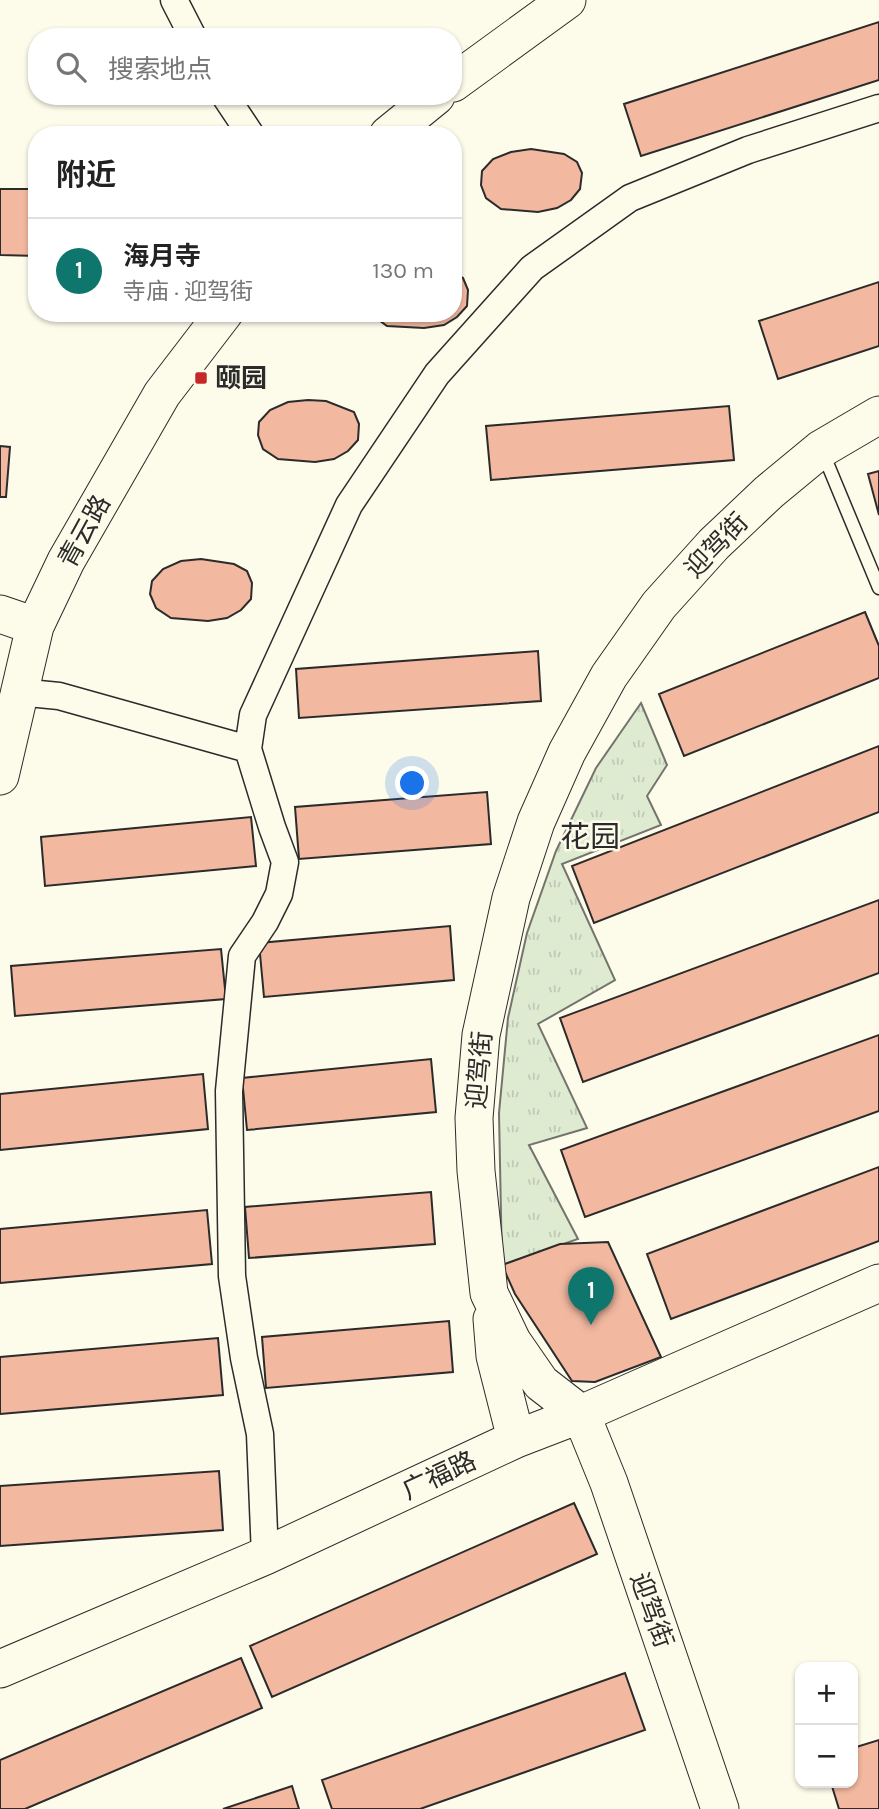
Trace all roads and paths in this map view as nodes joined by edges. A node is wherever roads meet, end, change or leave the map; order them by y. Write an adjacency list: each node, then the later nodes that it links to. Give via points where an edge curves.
1 (174, 0): 3 (street)
2 (567, 0): 4 (street)
3 (188, 28)
4 (462, 76)
5 (231, 105): 8 (street)
6 (425, 105): 9 (street)
7 (879, 108): 17 (street, via 748,150 630,198 532,268 437,374 349,505 253,715)
8 (245, 126)
9 (399, 126)
10 (217, 322): 15 (street, 青云路, via 156,405 66,561)
11 (879, 415): 12 (street, 迎驾街)
12 (821, 449): 13 (lane); 20 (street, 迎驾街, via 714,544 659,605 609,676 567,752 536,822 511,898 481,1035 474,1118)
13 (879, 588)
14 (0, 614): 15 (street)
15 (35, 626): 16 (street, 青云路)
16 (18, 692): 17 (street, via 59,696); 18 (street, 青云路)
17 (248, 749): 23 (street, via 285,862 279,894 242,956 229,1091 232,1276 260,1434)
18 (0, 776)
19 (879, 1283): 21 (street, 广福路)
20 (489, 1293): 21 (street, 迎驾街, via 512,1341 541,1383); 22 (street, via 495,1356)
21 (581, 1414): 22 (street, 广福路); 25 (street, 迎驾街, via 609,1483)
22 (516, 1439): 23 (street, 广福路)
23 (265, 1556): 24 (street, 广福路)
24 (0, 1669)
25 (720, 1809)

